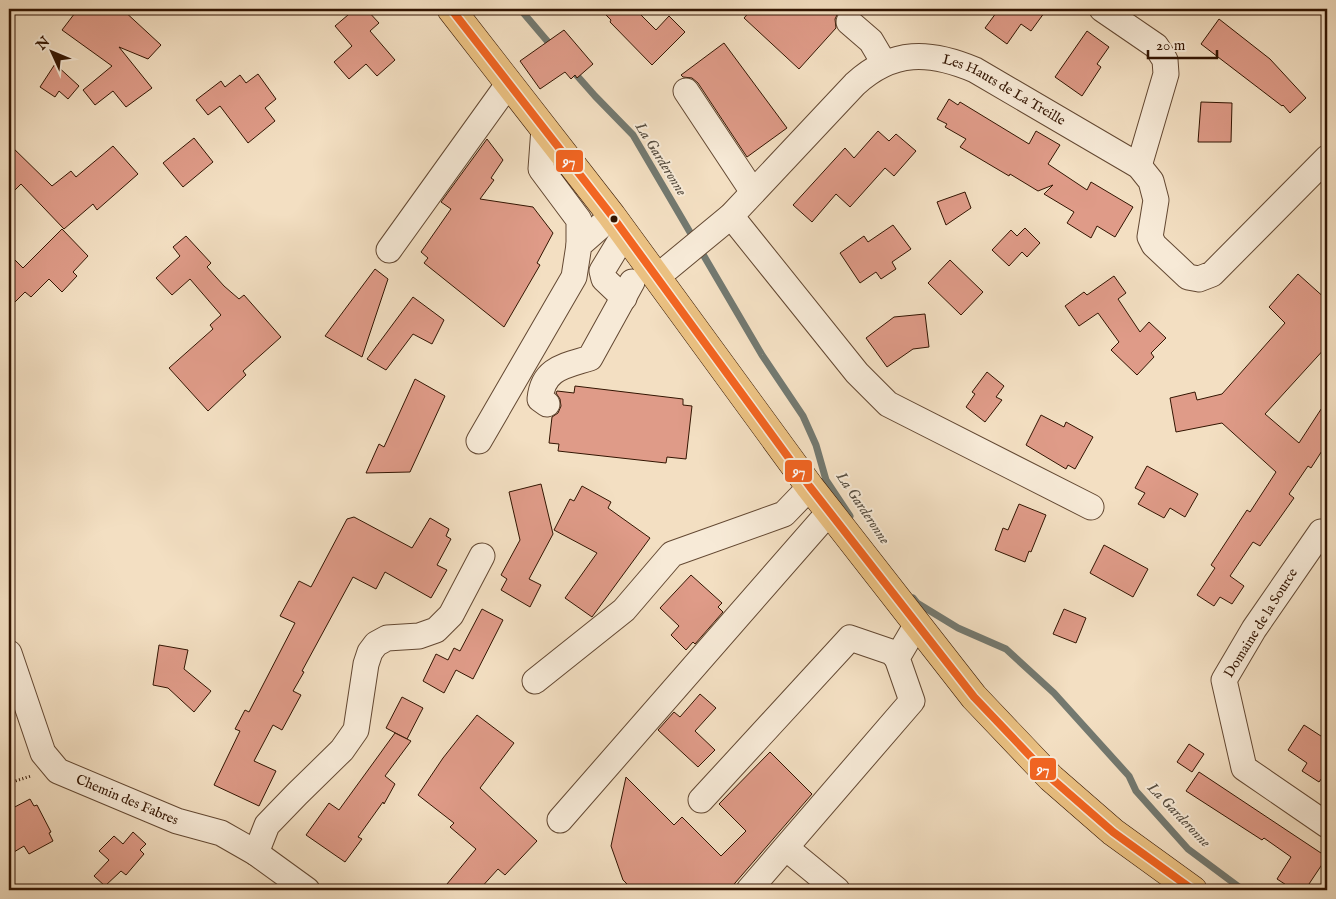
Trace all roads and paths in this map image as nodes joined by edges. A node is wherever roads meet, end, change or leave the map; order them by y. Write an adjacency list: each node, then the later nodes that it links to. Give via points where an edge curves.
1 (451, 9): 5 (main road)
2 (1102, 9): 9 (street, via 1156,46 1165,60 1166,74)
3 (849, 22): 4 (street, via 871,41)
4 (884, 63): 9 (street, Les Hauts de La Treille, via 899,58 952,60 976,70); 10 (street, Les Hauts de La Treille, via 855,84)
5 (509, 83): 7 (main road); 14 (street)
6 (686, 91): 10 (street)
7 (544, 128): 12 (main road); 13 (street, via 541,169 579,220)
8 (1327, 158): 9 (street, via 1212,274 1199,279 1188,278 1154,245 1150,237 1156,200 1151,181)
9 (1139, 166)
10 (753, 192): 11 (street, Les Hauts de La Treille)
11 (731, 216): 15 (street, Les Hauts de La Treille, via 684,255); 19 (street, via 857,373 888,404)
12 (618, 224): 13 (street); 15 (main road); 15 (street, via 602,271 604,279)
13 (578, 245): 17 (street, via 574,278)
14 (389, 250)
15 (638, 286): 16 (street, via 590,358 554,370 542,388 540,399); 18 (main road)
16 (547, 404)
17 (479, 441)
18 (810, 487): 20 (main road); 26 (street, via 784,514 672,554 624,610)
19 (1091, 507)
20 (830, 511): 23 (main road); 28 (street)
21 (1325, 530): 29 (street, Domaine de la Source, via 1254,629 1224,680 1244,768)
22 (482, 556): 31 (street, via 451,615 436,630 419,636 386,638 376,644 366,664 356,730 342,750 267,826)
23 (917, 624): 25 (street); 35 (main road, via 974,697 1050,778 1112,832)
24 (9, 653): 31 (street, Chemin des Fabres, via 43,753 58,770 177,821 221,833)
25 (897, 658): 27 (street, via 891,652 850,638); 30 (street, via 912,701)
26 (536, 680)
27 (701, 800)
28 (560, 820)
29 (1327, 825)
30 (786, 848): 33 (street); 34 (street)
31 (256, 853): 32 (street, Chemin des Fabres)
32 (307, 890)
33 (749, 890)
34 (837, 890)
35 (1193, 890)

